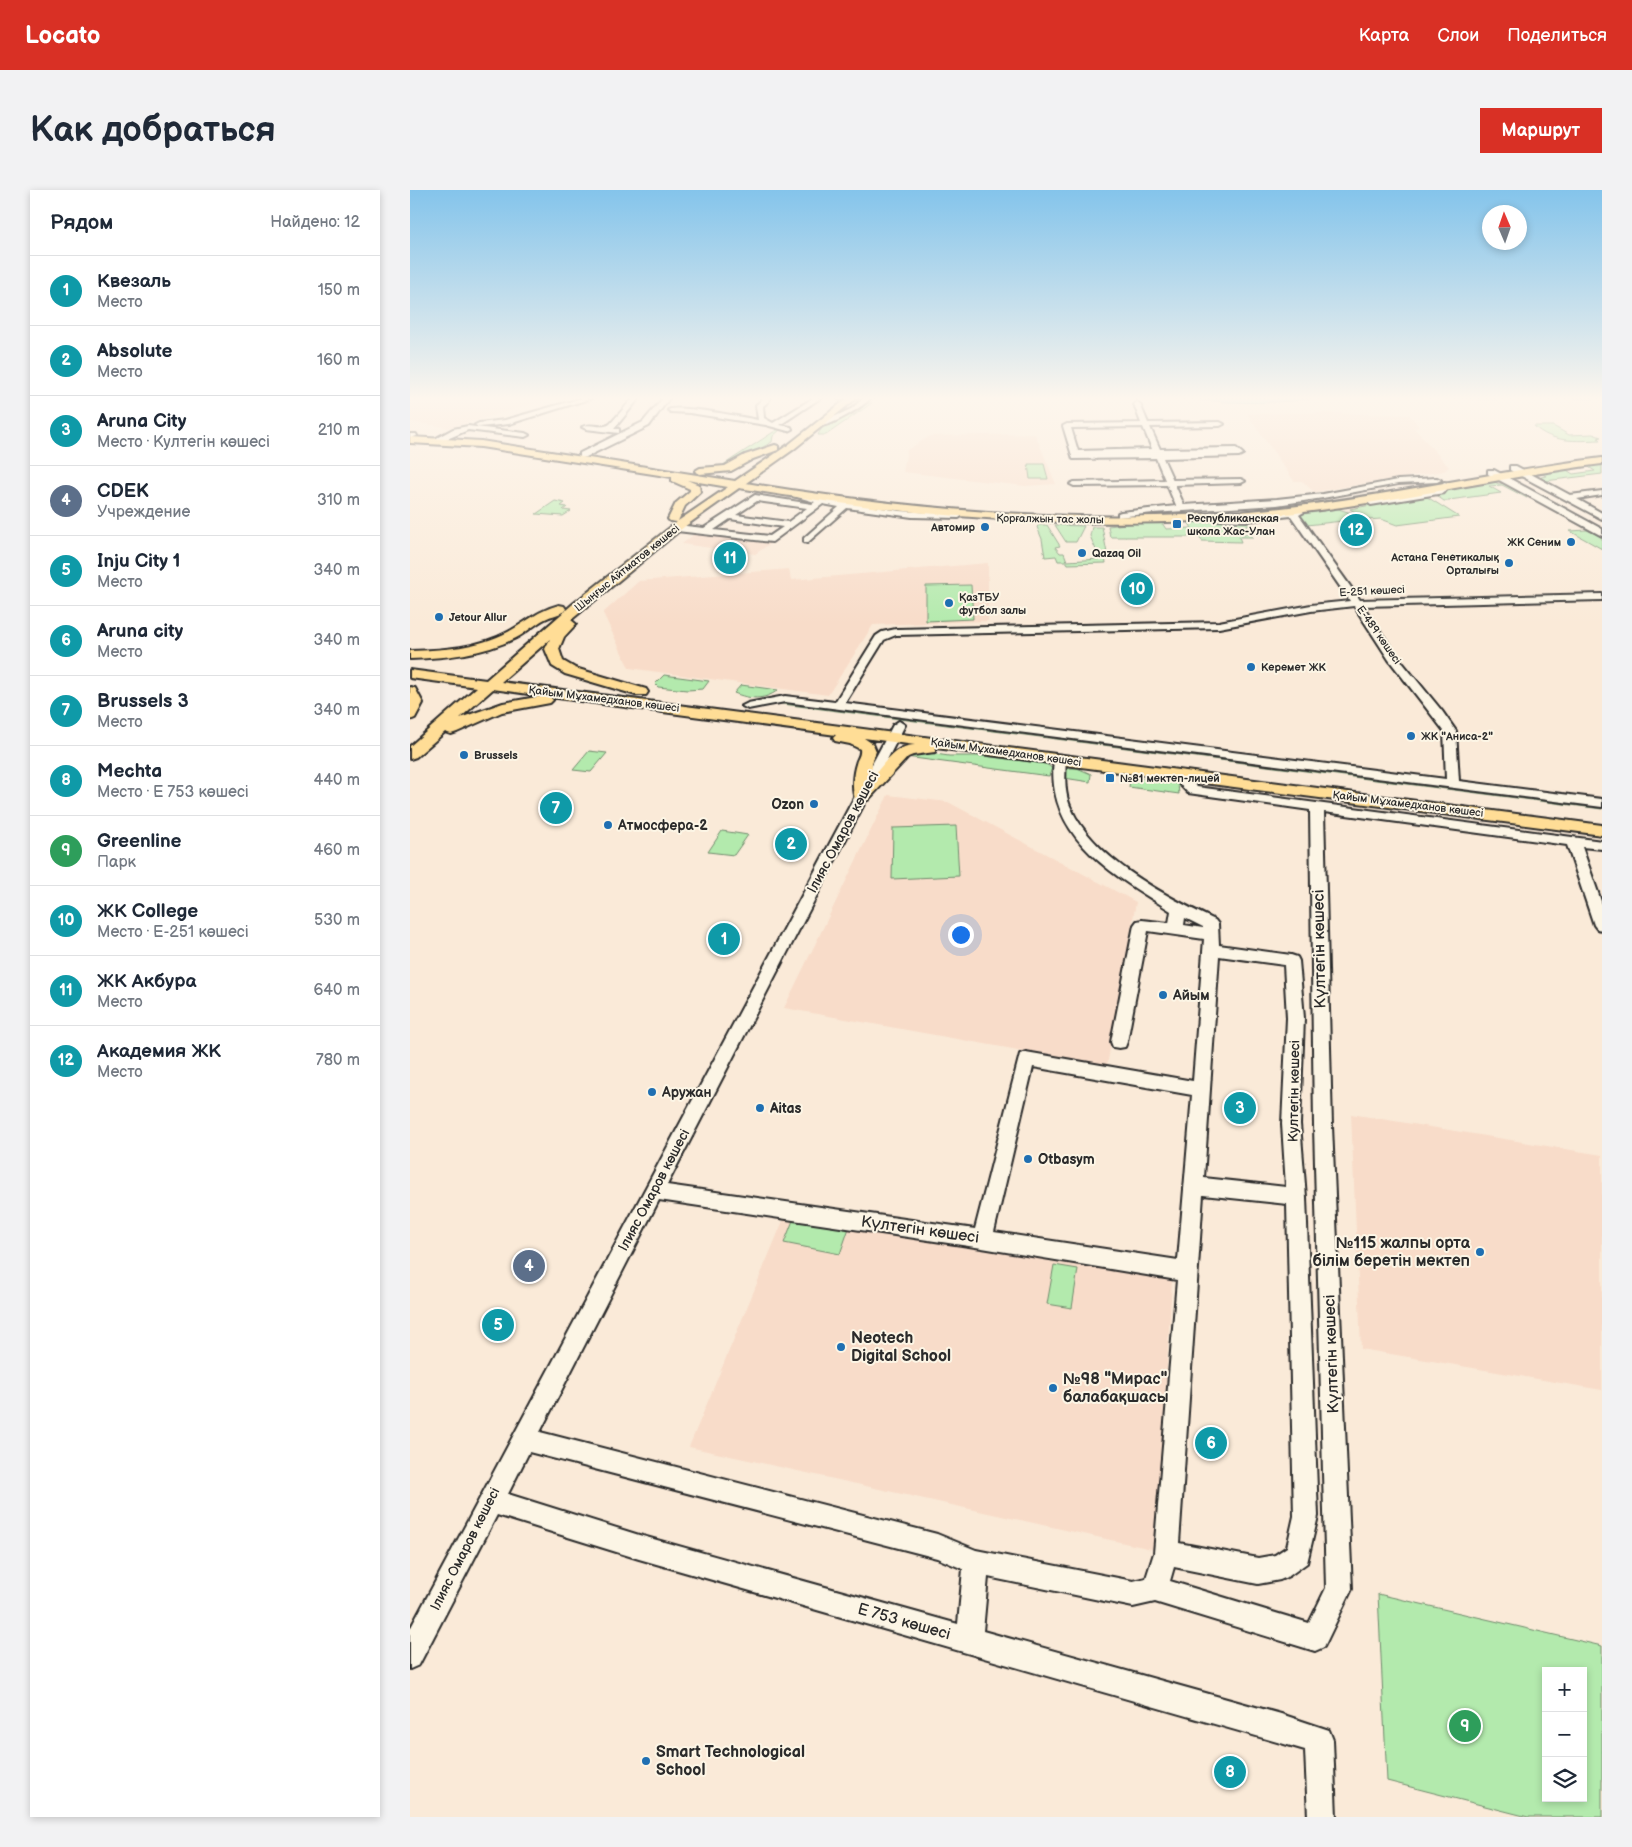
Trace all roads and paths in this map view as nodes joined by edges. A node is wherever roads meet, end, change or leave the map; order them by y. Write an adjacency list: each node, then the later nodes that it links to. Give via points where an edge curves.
1 (653, 473): 31 (main road, via 688,482 695,487 695,492 680,506)
2 (664, 473): 12 (main road, Қорғалжын тас жолы)
3 (690, 473): 12 (main road, Қорғалжын тас жолы)
4 (743, 473): 12 (main road, Шыңғыс Айтматов көшесі)
5 (747, 473): 12 (main road, Шыңғыс Айтматов көшесі)
6 (763, 473): 18 (main road, via 765,480)
7 (1166, 473): 13 (street)
8 (1500, 473): 10 (main road, Қорғалжын тас жолы)
9 (1522, 473): 19 (street)
10 (1494, 474): 14 (main road, Қорғалжын тас жолы); 23 (street)
11 (1241, 481): 13 (street)
12 (731, 482): 17 (main road, Қорғалжын тас жолы); 18 (main road, Қорғалжын тас жолы); 31 (main road, Шыңғыс Айтматов көшесі)
13 (1170, 482): 15 (street); 24 (street)
14 (1442, 482): 24 (street, via 1398,482 1277,502); 25 (street, via 1442,491); 27 (main road, Қорғалжын тас жолы, via 1273,506); 30 (main road, Қорғалжын тас жолы, via 1348,502)
15 (1074, 484)
16 (1602, 493): 19 (street)
17 (797, 494): 20 (street); 26 (main road, Қорғалжын тас жолы, via 836,502); 31 (main road, via 741,494)
18 (830, 495): 27 (main road, Қорғалжын тас жолы, via 964,510)
19 (1569, 498): 21 (street)
20 (817, 504): 22 (street); 28 (street, via 755,498); 32 (street)
21 (1580, 504): 23 (street, via 1562,502); 29 (street)
22 (846, 505): 26 (street, via 912,515); 36 (street)
23 (1555, 507): 34 (street)
24 (1181, 509): 27 (street)
25 (1293, 513): 30 (street, via 1247,518); 38 (street, Е-489 көшесі)
26 (959, 515): 30 (main road, Қорғалжын тас жолы, via 1082,521)
27 (1121, 515)
28 (728, 516): 32 (street); 33 (street)
29 (1602, 516)
30 (1212, 517)
31 (677, 525): 33 (street); 35 (street, via 703,533); 39 (main road, Шыңғыс Айтматов көшесі); 40 (main road, Шыңғыс Айтматов көшесі)
32 (790, 525): 33 (street, via 772,539)
33 (706, 531)
34 (1602, 533)
35 (697, 538)
36 (807, 540)
37 (1602, 597): 38 (street, Е-251 көшесі)
38 (1357, 603): 51 (street, Е-251 көшесі, via 1219,624 896,632 880,638); 60 (street, Е-489 көшесі, via 1393,658 1450,730)
39 (578, 606): 44 (main road, Шыңғыс Айтматов көшесі); 48 (main road, via 552,649 557,663 570,671)
40 (559, 609): 41 (main road, via 540,616 512,635 476,648); 45 (main road, Шыңғыс Айтматов көшесі)
41 (410, 655)
42 (410, 662): 45 (main road, Қайым Мұхамедханов көшесі)
43 (410, 674): 46 (main road, Қайым Мұхамедханов көшесі)
44 (502, 674): 45 (main road, Шыңғыс Айтматов көшесі); 48 (main road, Қайым Мұхамедханов көшесі)
45 (487, 678): 46 (main road, Қайым Мұхамедханов көшесі); 49 (main road, Қайым Мұхамедханов көшесі); 56 (main road, Шыңғыс Айтматов көшесі)
46 (472, 682): 52 (main road)
47 (410, 691): 53 (main road, via 415,703)
48 (642, 692): 50 (main road, Қайым Мұхамедханов көшесі)
49 (580, 697): 54 (main road, Қайым Мұхамедханов көшесі); 56 (main road, via 500,706)
50 (748, 706): 51 (street, via 785,699); 55 (main road, Қайым Мұхамедханов көшесі)
51 (838, 706): 60 (street)
52 (440, 709)
53 (410, 715)
54 (793, 724): 55 (main road, Қайым Мұхамедханов көшесі); 61 (main road, via 866,746 869,754 864,763)
55 (896, 731): 57 (main road, Қайым Мұхамедханов көшесі); 61 (street, Ілияс Омаров көшесі); 64 (main road, Қайым Мұхамедханов көшесі)
56 (415, 749)
57 (996, 751): 58 (main road, Қайым Мұхамедханов көшесі); 61 (main road, via 910,750 895,759)
58 (1060, 760): 59 (main road, Қайым Мұхамедханов көшесі); 68 (street, via 1059,788 1065,808 1080,834 1112,867)
59 (1176, 774): 63 (street, via 1193,790); 65 (main road, Қайым Мұхамедханов көшесі)
60 (1454, 784): 62 (street)
61 (862, 796): 75 (street, Ілияс Омаров көшесі)
62 (1602, 803)
63 (1317, 807): 66 (street); 83 (street, Күлтегін көшесі, via 1323,1126 1339,1588 1315,1638)
64 (1602, 815)
65 (1602, 830)
66 (1573, 841): 67 (street); 69 (street)
67 (1602, 845)
68 (1179, 910): 70 (street); 71 (street, via 1210,924)
69 (1602, 925)
70 (1176, 929): 71 (street); 72 (street, via 1142,925)
71 (1211, 942): 73 (street); 76 (street, Култегін көшесі, via 1291,961 1295,982 1291,1114)
72 (1119, 1042)
73 (1201, 1089): 74 (street); 77 (street, via 1026,1059)
74 (1193, 1185): 76 (street); 78 (street)
75 (654, 1191): 77 (street, Күлтегін көшесі); 79 (street, Ілияс Омаров көшесі)
76 (1296, 1197): 81 (street, via 1306,1516 1298,1554 1280,1567 1258,1571)
77 (982, 1239): 78 (street, Күлтегін көшесі)
78 (1186, 1270): 81 (street)
79 (522, 1439): 80 (street, Ілияс Омаров көшесі); 82 (street, via 937,1546)
80 (490, 1501): 84 (street, Е 753 көшесі, via 639,1547); 85 (street, Ілияс Омаров көшесі)
81 (1166, 1553): 83 (street)
82 (976, 1562): 83 (street, via 1132,1594); 84 (street)
83 (1154, 1590)
84 (968, 1640): 86 (street, Е 753 көшесі, via 1319,1740)
85 (410, 1656)
86 (1322, 1817)

